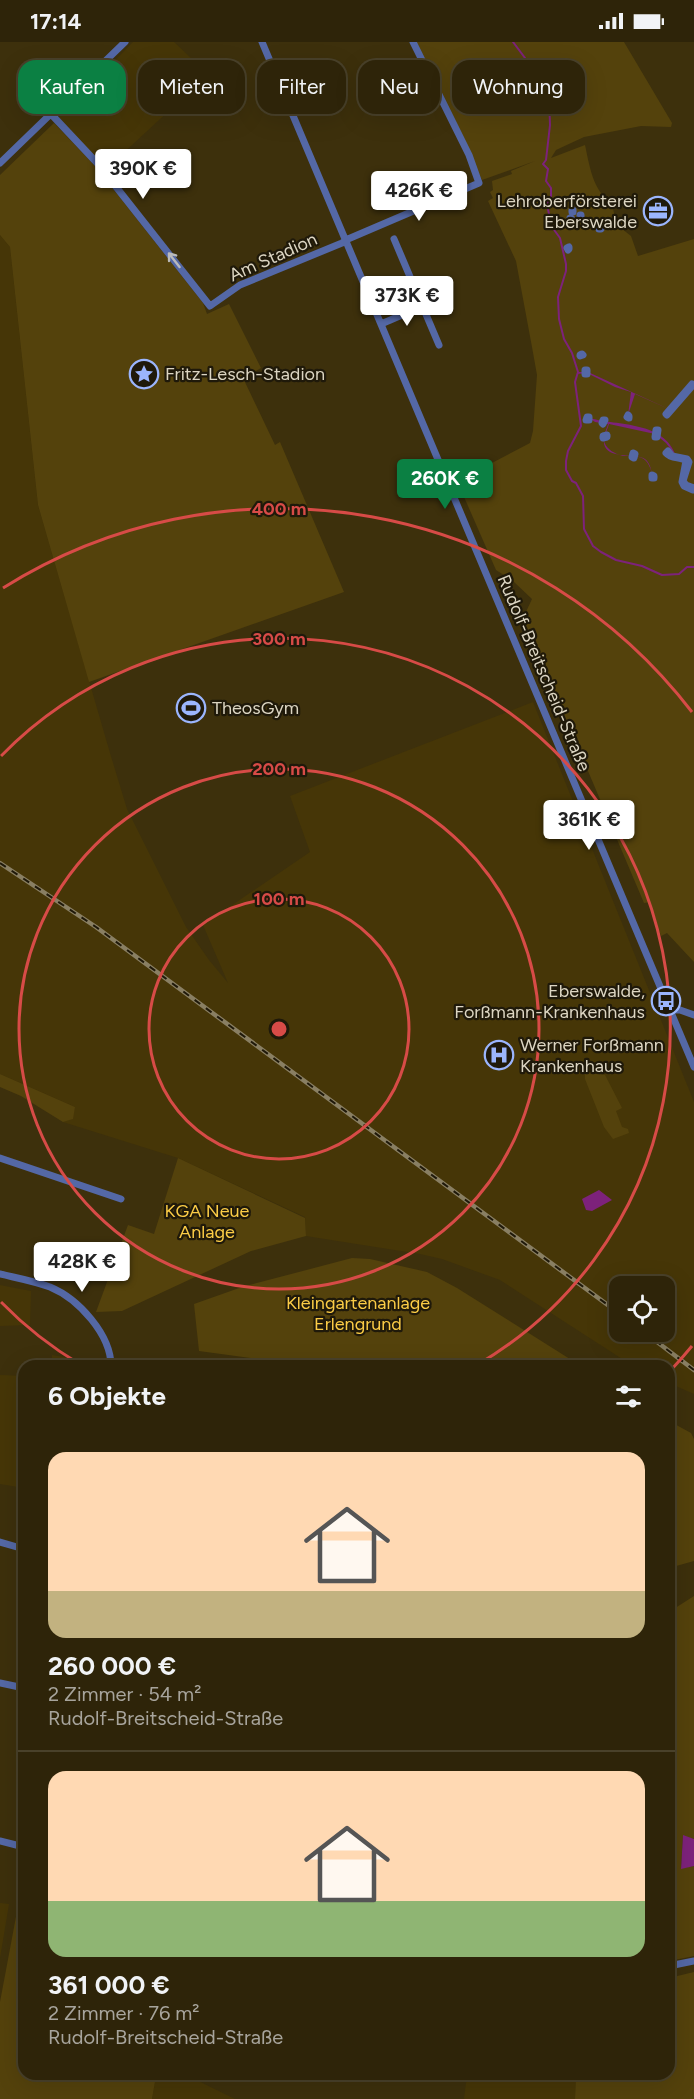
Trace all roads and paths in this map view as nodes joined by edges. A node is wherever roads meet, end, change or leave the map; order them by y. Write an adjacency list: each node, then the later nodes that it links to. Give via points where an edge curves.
1 (125, 42): 4 (street)
2 (262, 42): 8 (street, Rudolf-Breitscheid-Straße)
3 (413, 42): 8 (street, Am Stadion, via 479,183)
4 (106, 60)
5 (51, 114): 6 (street); 8 (street, Am Stadion, one-way to 5, via 240,285 210,306 98,164)
6 (0, 163)
7 (394, 239): 9 (street)
8 (345, 241): 10 (street, Rudolf-Breitscheid-Straße)
9 (423, 306): 10 (street); 11 (street)
10 (381, 324): 13 (street, Rudolf-Breitscheid-Straße)
11 (439, 345)
12 (693, 490): 12 (street, via 681,482 686,462 670,457 667,452 688,460 683,482)
13 (670, 1010): 14 (street); 15 (street, Rudolf-Breitscheid-Straße)
14 (694, 1015)
15 (694, 1067)
16 (0, 1158): 17 (street)
17 (121, 1199)
18 (0, 1274): 19 (street, via 52,1288 66,1296 96,1325)
19 (110, 1360)
20 (0, 1542): 21 (street)
21 (18, 1547)
22 (0, 1683): 23 (street)
23 (18, 1687)
24 (0, 1841): 25 (street)
25 (18, 1843)
26 (694, 1961): 27 (street)
27 (675, 1965)

